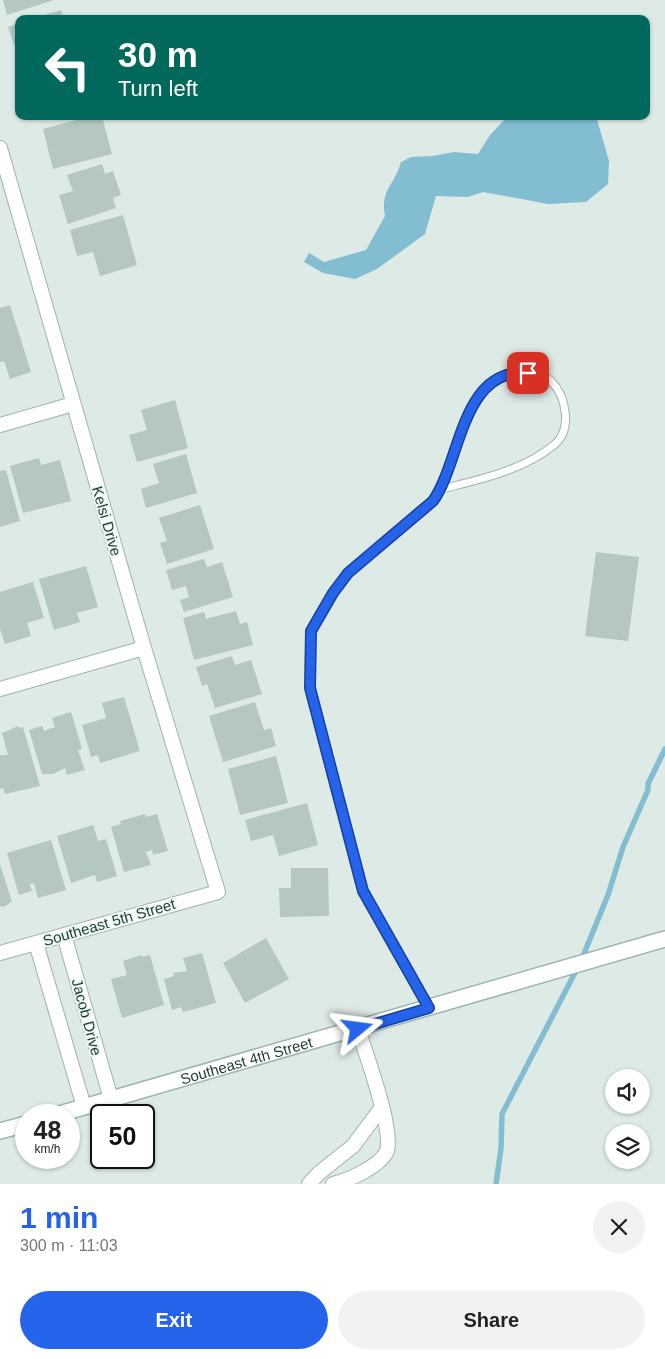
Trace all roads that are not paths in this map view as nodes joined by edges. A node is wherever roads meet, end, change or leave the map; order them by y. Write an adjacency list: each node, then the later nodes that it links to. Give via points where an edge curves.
1 (1, 157): 2 (street, Kelsi Drive)
2 (73, 404): 3 (street); 5 (street, Kelsi Drive)
3 (0, 425)
4 (442, 489): 4 (lane, via 476,399 492,382 515,372 542,374 551,381 567,418 555,445 520,466); 12 (lane, via 433,501 348,573 311,631 310,688 363,891)
5 (144, 648): 6 (street); 7 (street, Kelsi Drive)
6 (0, 689)
7 (218, 892): 8 (street, Southeast 5th Street)
8 (64, 935): 10 (street, Southeast 5th Street); 14 (street, Jacob Drive)
9 (665, 939): 12 (main road, Southeast 4th Street)
10 (36, 943): 11 (street, Southeast 5th Street); 15 (street, Jacob Drive)
11 (0, 953)
12 (429, 1008): 13 (main road, Southeast 4th Street)
13 (358, 1029): 14 (main road, Southeast 4th Street); 16 (street)
14 (111, 1099): 15 (main road, Southeast 4th Street)
15 (84, 1107): 17 (main road, Southeast 4th Street)
16 (382, 1107): 20 (street, via 354,1146); 21 (street, via 389,1143 382,1158)
17 (80, 1108)
18 (15, 1127): 19 (main road)
19 (0, 1131)
20 (309, 1184)
21 (333, 1184)

